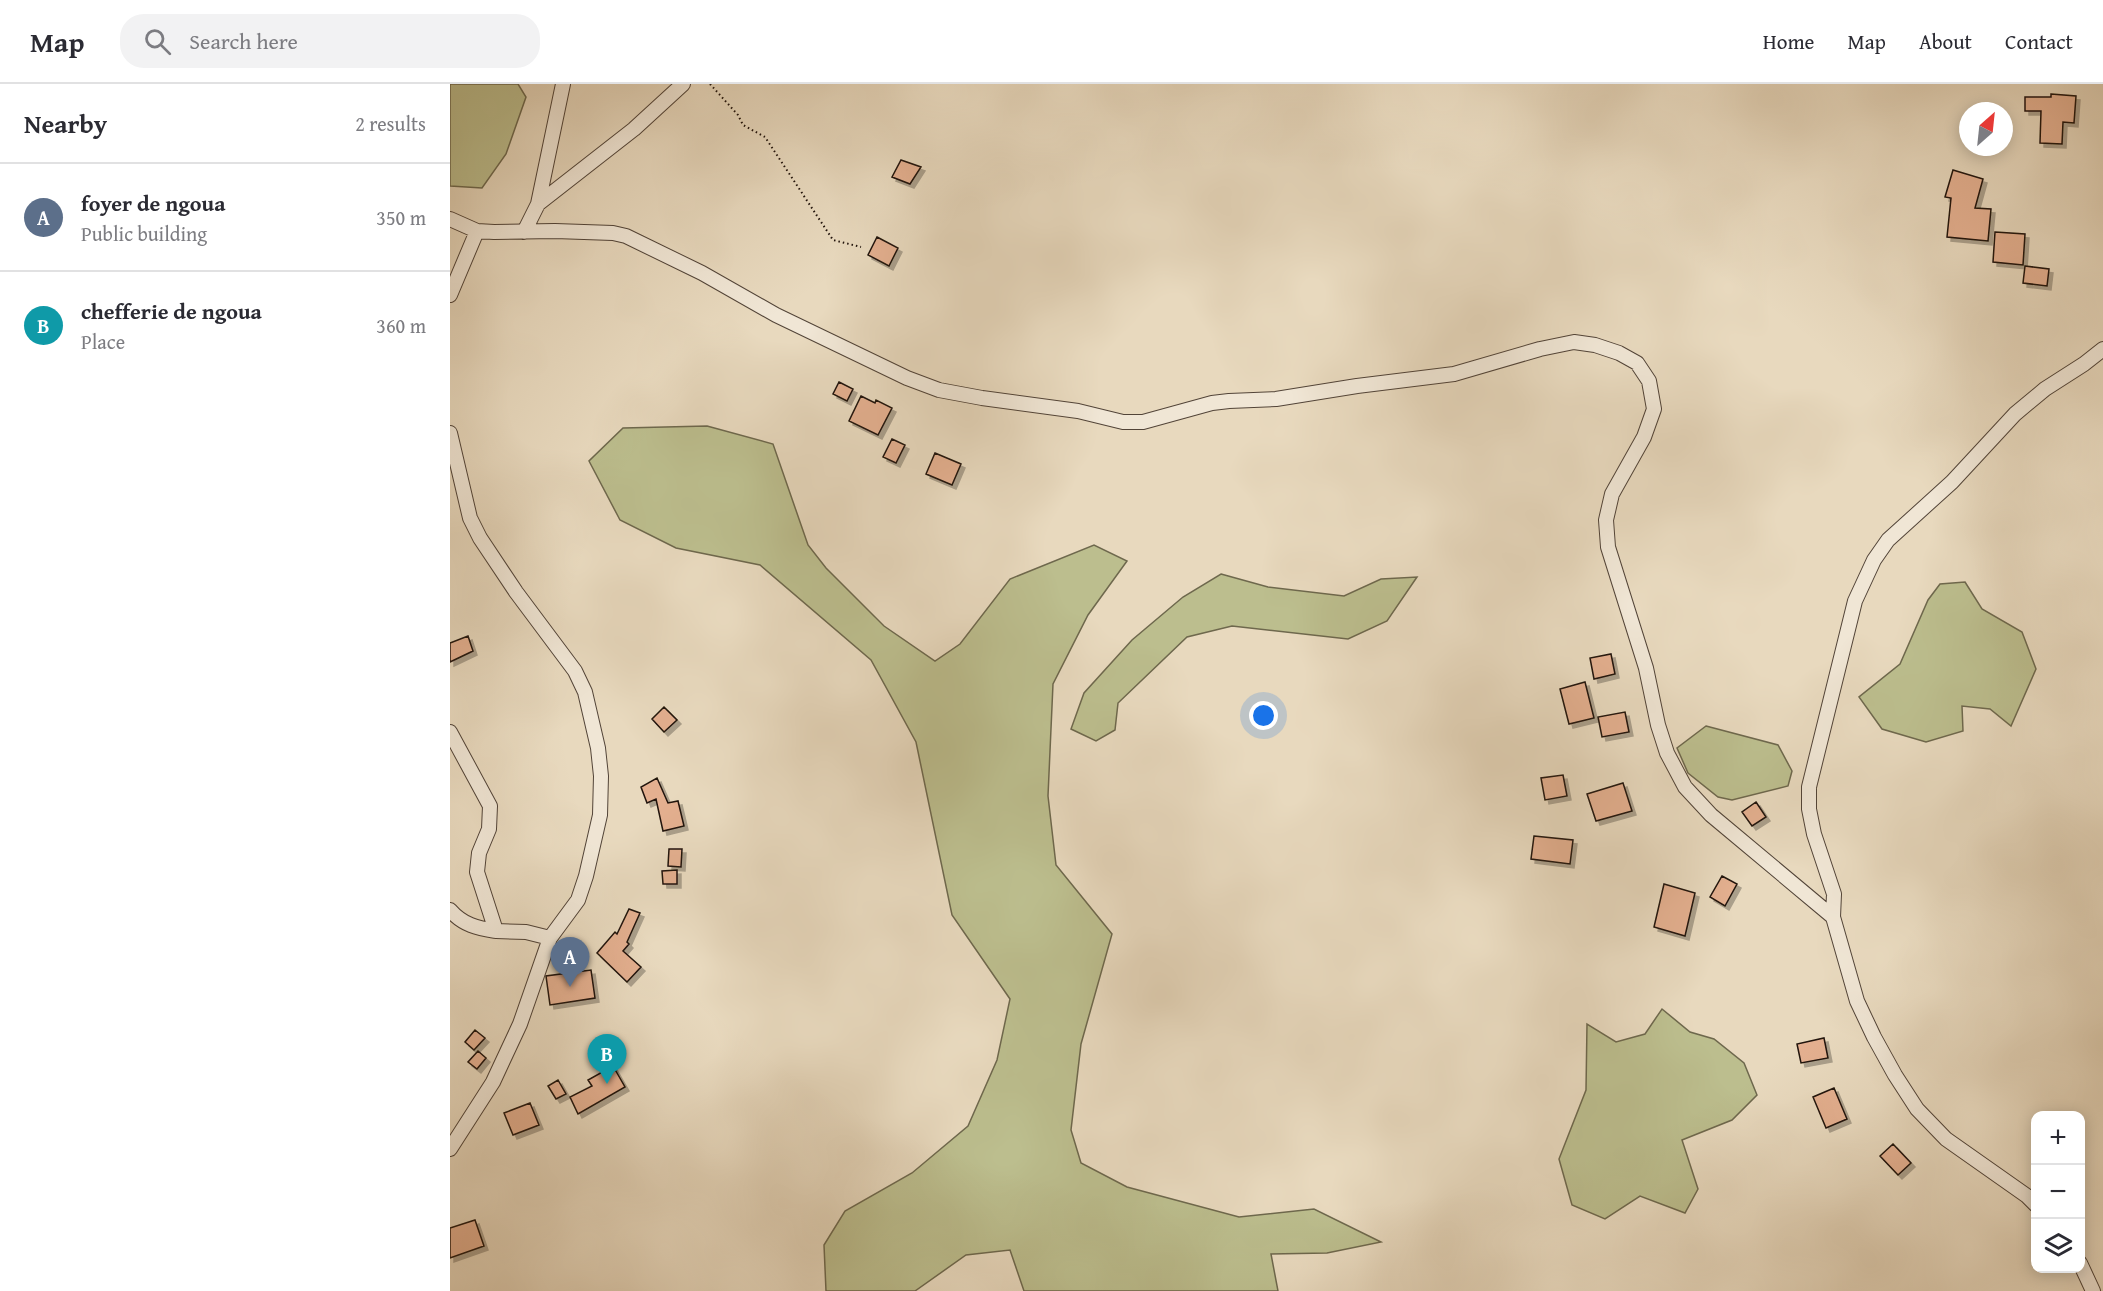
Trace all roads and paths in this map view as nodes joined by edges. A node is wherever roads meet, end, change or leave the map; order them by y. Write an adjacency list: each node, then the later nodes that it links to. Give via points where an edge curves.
1 (563, 84): 4 (street)
2 (683, 84): 4 (street, via 634,129)
3 (710, 84): 8 (path, via 744,125 765,137 833,240)
4 (538, 204): 7 (street)
5 (450, 219): 6 (street)
6 (477, 231): 7 (street); 9 (street)
7 (524, 232): 14 (street, via 626,236 776,315 939,390 1078,411 1123,422 1143,422 1230,400 1276,399 1454,374 1574,342 1619,353 1636,363 1649,381 1654,409 1644,437 1612,494 1606,520 1608,547 1646,668 1667,753 1685,788 1711,815)
8 (861, 247)
9 (450, 295)
10 (2103, 349): 14 (street, via 2015,414 1952,482 1888,540 1874,560 1855,601 1809,787 1814,834 1834,894)
11 (450, 433): 16 (street, via 470,518 516,592 575,671 585,692 598,748 600,815 586,876 578,900)
12 (450, 732): 15 (street, via 490,806 489,829 479,853 477,872)
13 (450, 910): 15 (street, via 475,928)
14 (1833, 917): 18 (street, via 1857,1001 1894,1075 1917,1109 1947,1139)
15 (496, 931): 16 (street)
16 (550, 938): 17 (street, via 520,1024 493,1082)
17 (450, 1149)
18 (2031, 1201)
19 (2085, 1273): 20 (street)
20 (2093, 1291)

